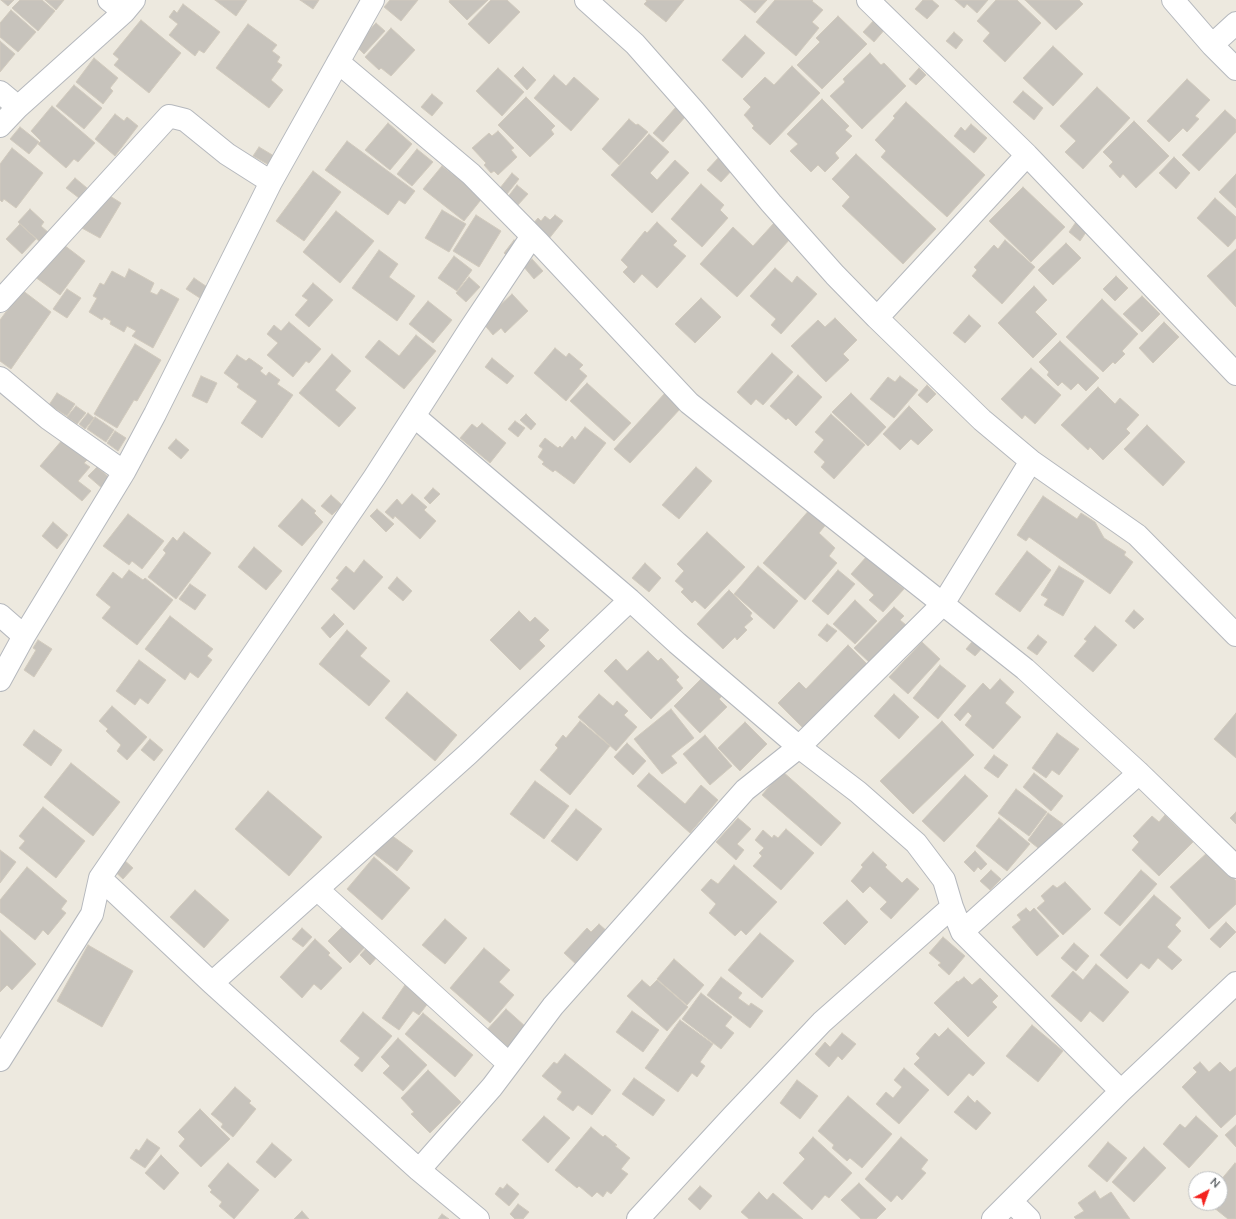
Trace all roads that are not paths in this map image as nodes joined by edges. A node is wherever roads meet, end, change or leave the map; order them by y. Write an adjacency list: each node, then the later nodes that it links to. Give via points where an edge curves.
1 (373, 0): 8 (street)
2 (586, 0): 17 (street, via 635,44 781,214)
3 (868, 0): 13 (street)
4 (1173, 0): 7 (street)
5 (122, 4): 11 (street)
6 (1236, 23): 7 (street)
7 (1212, 45): 9 (street)
8 (338, 62): 14 (street); 15 (street, via 471,174)
9 (1236, 70)
10 (0, 92): 11 (street)
11 (18, 107): 12 (street)
12 (0, 126)
13 (1026, 155): 17 (street); 18 (street)
14 (271, 182): 16 (street, via 227,154 185,120 169,116); 22 (street)
15 (532, 236): 20 (street); 24 (street, via 689,403)
16 (0, 301)
17 (877, 318): 21 (street, via 982,420)
18 (1236, 374)
19 (0, 378): 22 (street, via 49,420)
20 (414, 416): 23 (street); 32 (street)
21 (1031, 461): 24 (street); 26 (street, via 1137,535)
22 (124, 472): 27 (street)
23 (630, 600): 29 (street); 33 (street, via 468,754)
24 (943, 604): 29 (street); 30 (street, via 1025,669)
25 (0, 615): 27 (street)
26 (1236, 635)
27 (24, 636): 28 (street)
28 (0, 680)
29 (799, 747): 34 (street, via 858,792 916,843 944,880); 39 (street, via 745,790 552,1006)
30 (1139, 773): 31 (street); 35 (street)
31 (1236, 867)
32 (100, 878): 36 (street); 38 (street, via 92,914)
33 (317, 889): 36 (street); 39 (street)
34 (952, 906): 35 (street); 44 (street, via 822,1022)
35 (962, 932): 40 (street)
36 (212, 983): 41 (street)
37 (1236, 983): 40 (street)
38 (0, 1060)
39 (509, 1064): 41 (street)
40 (1121, 1091): 42 (street)
41 (419, 1170): 43 (street)
42 (1011, 1201): 45 (street); 46 (street)
43 (478, 1219)
44 (638, 1219)
45 (993, 1219)
46 (1029, 1219)

